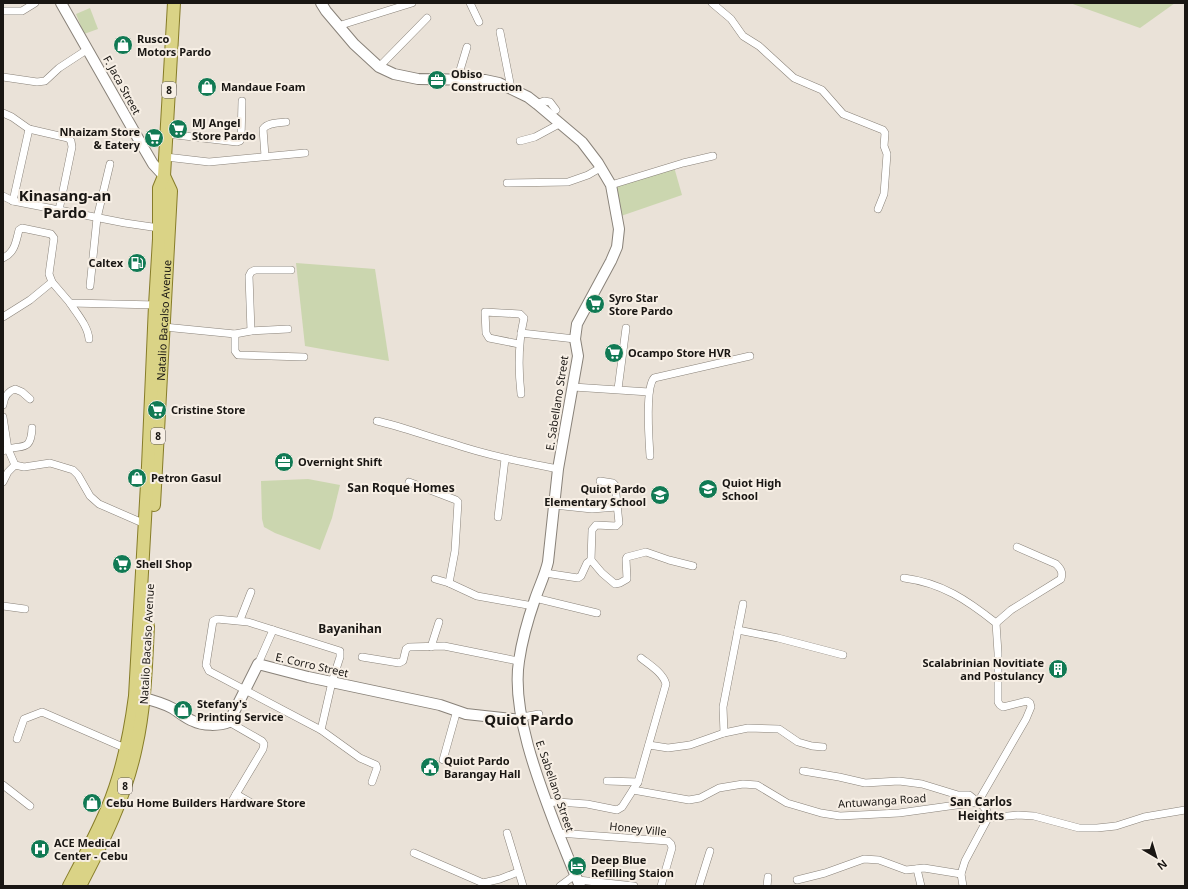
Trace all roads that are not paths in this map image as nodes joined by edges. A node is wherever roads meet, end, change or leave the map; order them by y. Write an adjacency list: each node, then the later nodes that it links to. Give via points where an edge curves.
1 (35, 3): 8 (street, via 22,11)
2 (61, 3): 14 (street, F. Jaca Street)
3 (174, 3): 26 (main road, Natalio Bacalso Avenue / 8)
4 (322, 3): 11 (street, E. Sabellano Street)
5 (412, 3): 11 (street)
6 (470, 3): 10 (street)
7 (712, 3): 39 (street, via 731,19 743,36 759,46 794,78 822,90 843,114 883,130 887,154 884,194)
8 (3, 11)
9 (428, 18): 15 (street)
10 (479, 22)
11 (338, 26): 15 (street, E. Sabellano Street)
12 (500, 32): 18 (street)
13 (467, 47): 17 (street)
14 (88, 49): 16 (street, via 59,68 45,81); 34 (street, F. Jaca Street, via 153,164)
15 (379, 67): 17 (street, E. Sabellano Street, via 394,74 414,78)
16 (3, 77)
17 (457, 80): 18 (street, E. Sabellano Street, via 485,80)
18 (510, 88): 20 (street, E. Sabellano Street)
19 (242, 101): 26 (street, via 240,141)
20 (537, 104): 21 (street, via 550,102); 24 (street, E. Sabellano Street)
21 (556, 110)
22 (3, 113): 25 (street)
23 (286, 122): 29 (street, via 264,126)
24 (561, 123): 27 (street); 33 (street, E. Sabellano Street, via 582,142)
25 (29, 130): 38 (street); 40 (street, via 68,138 70,141 72,147)
26 (167, 134): 31 (main road, Natalio Bacalso Avenue / 8)
27 (520, 141)
28 (305, 153): 29 (street)
29 (265, 156): 31 (street, via 209,162)
30 (713, 156): 36 (street)
31 (166, 157): 34 (main road, Natalio Bacalso Avenue / 8)
32 (110, 164): 41 (street)
33 (600, 168): 35 (street, via 568,182); 36 (street, E. Sabellano Street)
34 (164, 176): 42 (main road, Natalio Bacalso Avenue / 8, via 160,188); 48 (main road, Natalio Bacalso Avenue / 8, via 171,191)
35 (507, 183)
36 (611, 185): 57 (street, E. Sabellano Street, via 618,229 617,247 577,324)
37 (3, 196): 38 (street)
38 (13, 201): 40 (street)
39 (878, 209)
40 (59, 210): 41 (street)
41 (97, 218): 42 (street); 46 (street)
42 (159, 228): 48 (main road, Natalio Bacalso Avenue / 8)
43 (3, 258): 45 (street, via 13,251 19,230 22,228 51,234 54,238 49,274)
44 (291, 270): 53 (street, via 250,272)
45 (52, 282): 47 (street); 49 (street)
46 (90, 286)
47 (70, 303): 48 (street); 56 (street, via 86,328)
48 (160, 305): 50 (main road, Natalio Bacalso Avenue / 8); 82 (main road, Natalio Bacalso Avenue / 8)
49 (3, 317)
50 (164, 327): 55 (street); 109 (main road, Natalio Bacalso Avenue / 8)
51 (626, 328): 62 (street)
52 (288, 330): 53 (street)
53 (252, 331): 55 (street)
54 (521, 333): 57 (street); 58 (street); 58 (street, via 524,318 520,314 484,312 486,333 489,338)
55 (235, 334): 60 (street, via 235,351 238,354)
56 (89, 339)
57 (576, 339): 61 (street, E. Sabellano Street, via 578,356)
58 (519, 344): 64 (street)
59 (750, 356): 63 (street, via 654,378)
60 (304, 357)
61 (573, 387): 62 (street); 75 (street, E. Sabellano Street)
62 (618, 389): 63 (street)
63 (649, 392): 72 (street)
64 (521, 394)
65 (30, 399): 66 (street, via 15,389 7,395)
66 (3, 405)
67 (3, 417): 70 (street)
68 (377, 420): 73 (street)
69 (32, 428): 71 (street, via 29,443)
70 (4, 435): 71 (street)
71 (6, 450): 74 (street)
72 (650, 456)
73 (505, 459): 75 (street); 81 (street)
74 (15, 465): 77 (street); 82 (street, via 24,467 50,463 68,468 76,472 90,496 100,504)
75 (558, 469): 79 (street, E. Sabellano Street)
76 (600, 480): 80 (street, via 615,485)
77 (3, 482)
78 (410, 482): 89 (street, via 458,502 455,551)
79 (554, 505): 80 (street, via 592,509); 86 (street, E. Sabellano Street)
80 (617, 507): 84 (street, via 618,525 593,527)
81 (498, 517)
82 (145, 524): 109 (main road, Natalio Bacalso Avenue / 8)
83 (1017, 547): 98 (street, via 1056,564 1062,574 1061,579 1011,610)
84 (592, 560): 85 (street, via 615,584 627,579 626,559 646,552); 86 (street, via 587,563 582,576 578,578)
85 (693, 566)
86 (545, 573): 91 (street, E. Sabellano Street)
87 (904, 578): 98 (street, via 922,581 946,590 974,605)
88 (435, 579): 89 (street)
89 (449, 584): 91 (street, via 477,596)
90 (251, 592): 96 (street)
91 (534, 602): 95 (street); 105 (street, E. Sabellano Street)
92 (743, 604): 100 (street)
93 (3, 606): 94 (street)
94 (25, 609)
95 (597, 613)
96 (240, 620): 99 (street); 108 (street, via 213,621 206,665 209,671)
97 (439, 622): 101 (street)
98 (996, 623): 127 (street, via 998,702 1003,707 1027,701 1032,707)
99 (273, 630): 106 (street); 107 (street, via 340,651)
100 (738, 630): 102 (street); 115 (street, via 722,707)
101 (431, 647): 103 (street, via 406,649 403,661 399,663); 105 (street, via 444,646)
102 (843, 655)
103 (362, 657)
104 (640, 658): 117 (street, via 664,677 666,684)
105 (518, 661): 112 (street, E. Sabellano Street, via 516,689)
106 (258, 664): 107 (street, E. Corro Street); 108 (street, E. Corro Street)
107 (332, 682): 110 (street, E. Corro Street); 114 (street)
108 (246, 690): 113 (street, E. Corro Street); 114 (street)
109 (140, 697): 113 (street, via 170,707 194,722 207,725); 119 (main road, Natalio Bacalso Avenue / 8); 144 (main road, Natalio Bacalso Avenue / 8, via 136,748 124,788 115,814)
110 (457, 710): 112 (street, E. Corro Street, via 466,714); 120 (street)
111 (539, 714): 112 (street)
112 (522, 719): 128 (street, E. Sabellano Street, via 527,744)
113 (229, 722): 129 (street, via 264,744 234,798)
114 (321, 730): 123 (street, via 360,758 376,765)
115 (724, 733): 117 (street, via 668,748); 118 (street, via 748,728 779,728 798,742)
116 (17, 739): 119 (street, via 24,719 42,712)
117 (649, 745): 124 (street)
118 (823, 747)
119 (125, 748): 143 (main road, Natalio Bacalso Avenue / 8, via 107,808)
120 (443, 760)
121 (803, 771): 127 (street, via 866,783 898,781 922,784 958,795 969,795)
122 (608, 780): 124 (street)
123 (372, 782)
124 (638, 782): 126 (street)
125 (3, 785): 130 (street)
126 (633, 790): 127 (street, Antuwanga Road, via 689,800 700,798 719,788 743,784 757,785 787,803 840,816 899,813); 128 (street, via 622,807 616,810 586,804)
127 (978, 802): 132 (street, via 987,811)
128 (547, 803): 134 (street, E. Sabellano Street)
129 (255, 805)
130 (30, 806)
131 (1185, 810): 132 (street, via 1097,828 1079,828 1034,816)
132 (988, 818): 139 (street, via 965,861)
133 (507, 833): 138 (street)
134 (558, 833): 141 (street, E. Sabellano Street); 148 (street, Honey Ville, via 668,841 672,848)
135 (710, 851): 149 (street)
136 (414, 853): 138 (street, via 483,883)
137 (917, 869): 139 (street); 142 (street, via 906,870 879,860 864,859); 151 (street)
138 (518, 872): 145 (street)
139 (961, 874): 152 (street)
140 (768, 877): 150 (street)
141 (578, 880): 146 (street); 147 (street)
142 (796, 880)
143 (69, 886)
144 (80, 886)
145 (523, 886)
146 (560, 886)
147 (634, 886)
148 (661, 886)
149 (699, 886)
150 (767, 886)
151 (921, 886)
152 (963, 886)

